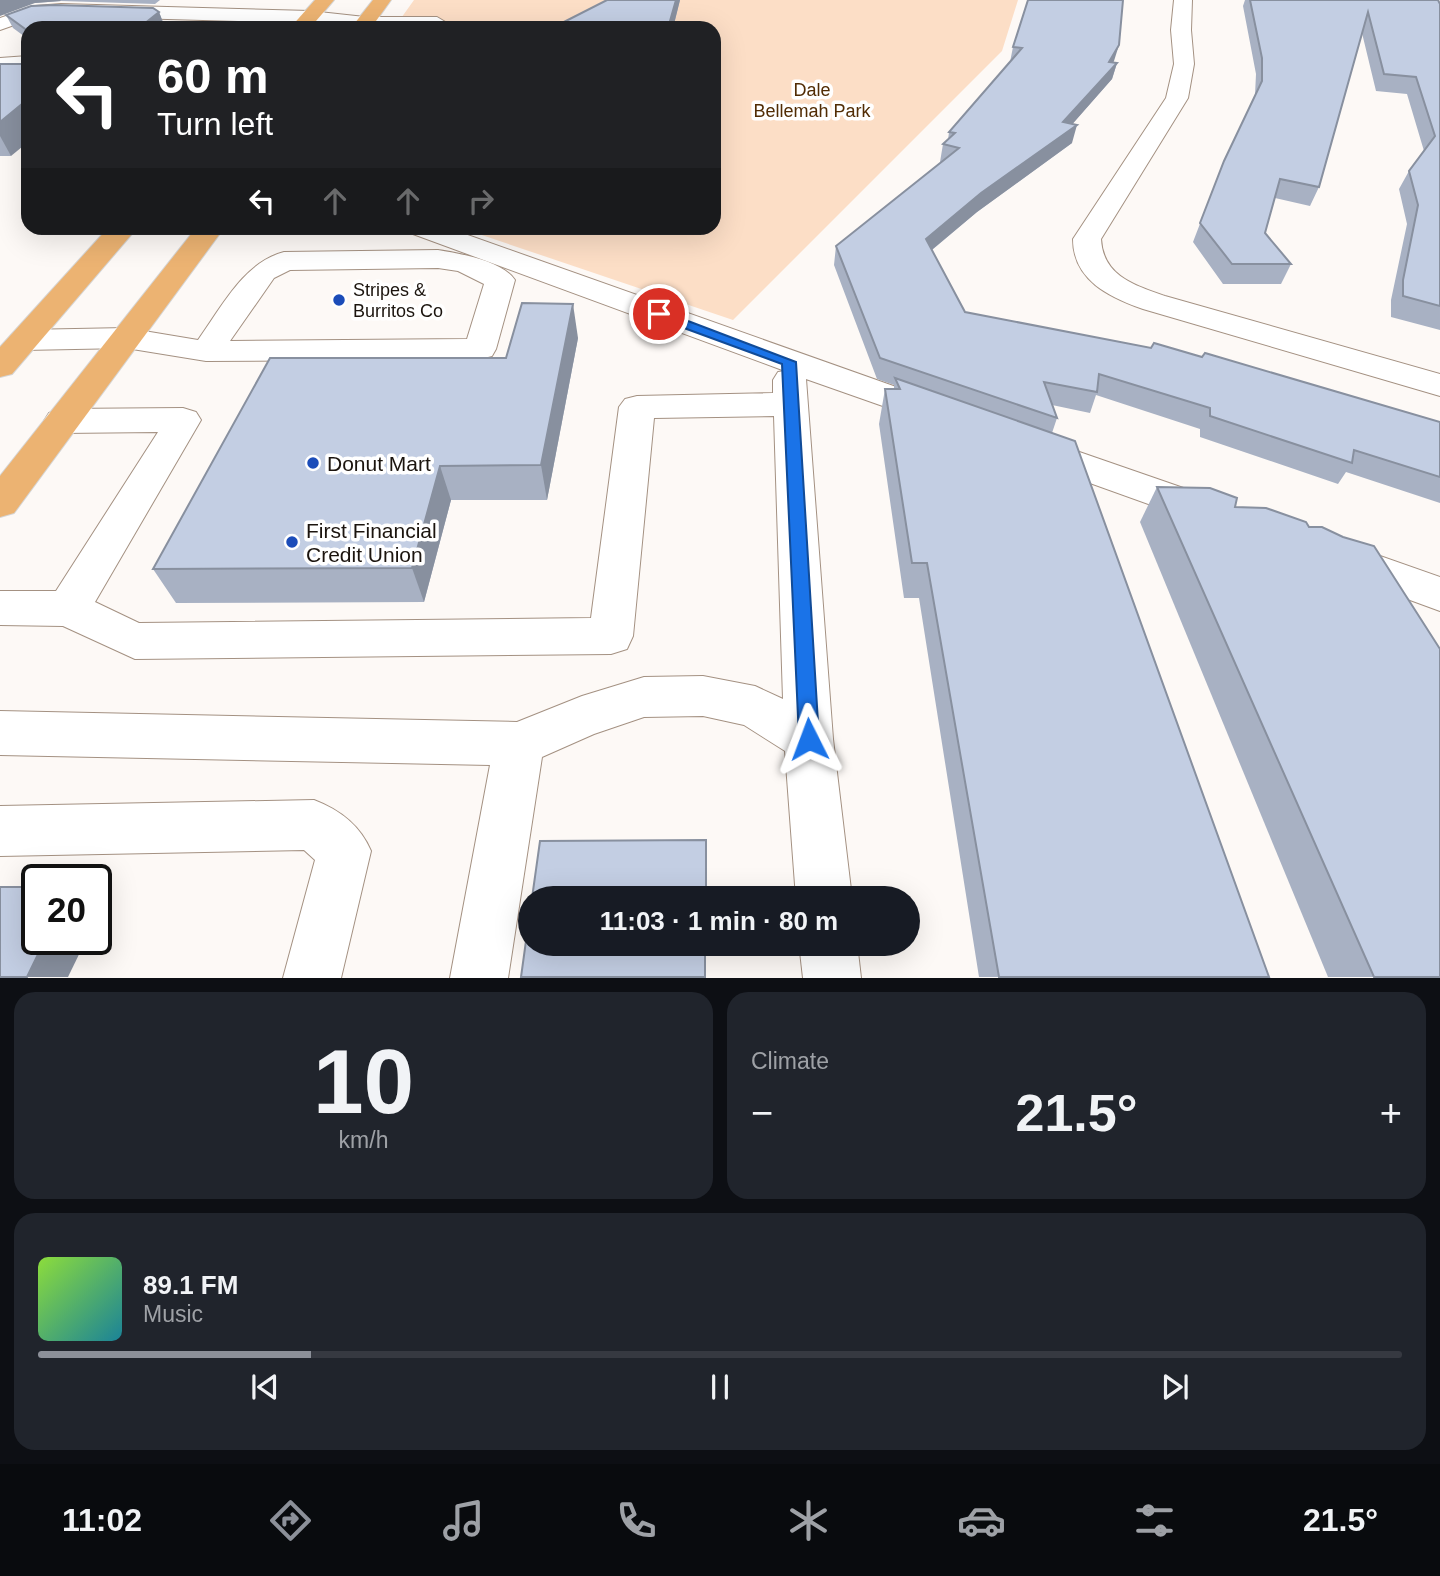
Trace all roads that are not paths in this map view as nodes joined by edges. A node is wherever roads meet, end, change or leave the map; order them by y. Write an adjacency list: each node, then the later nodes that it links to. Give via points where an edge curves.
1 (325, 0): 5 (main road)
2 (382, 0): 6 (main road)
3 (1183, 0): 20 (street, via 1184,64 1177,98 1087,240 1086,250 1097,272 1128,294 1166,307)
4 (224, 21): 7 (street, via 61,10 35,12)
5 (306, 21)
6 (366, 21)
7 (0, 24)
8 (21, 62): 9 (street)
9 (0, 64)
10 (0, 74): 11 (street)
11 (21, 82)
12 (117, 235): 16 (main road)
13 (205, 235): 15 (main road)
14 (442, 235): 18 (street)
15 (126, 338): 16 (street); 17 (street); 22 (main road)
16 (24, 340): 19 (main road)
17 (206, 351): 17 (street, via 480,349 500,280 465,263 438,259 284,261 264,272)
18 (789, 362): 21 (street); 23 (street)
19 (0, 367)
20 (1440, 385)
21 (792, 404): 30 (street, via 637,407 611,636 135,641); 32 (street)
22 (62, 421): 25 (main road); 30 (street, via 183,420)
23 (958, 422)
24 (1010, 441): 26 (street)
25 (0, 503)
26 (1232, 520)
27 (1310, 547): 28 (street)
28 (1440, 594)
29 (0, 608): 30 (street)
30 (68, 609)
31 (0, 733): 33 (street)
32 (809, 739): 33 (street, via 755,707 703,696 644,697); 35 (street)
33 (519, 744): 38 (street)
34 (0, 831): 37 (street, via 314,825 344,851)
35 (823, 886)
36 (829, 956): 39 (street)
37 (312, 978)
38 (480, 978)
39 (832, 978)

